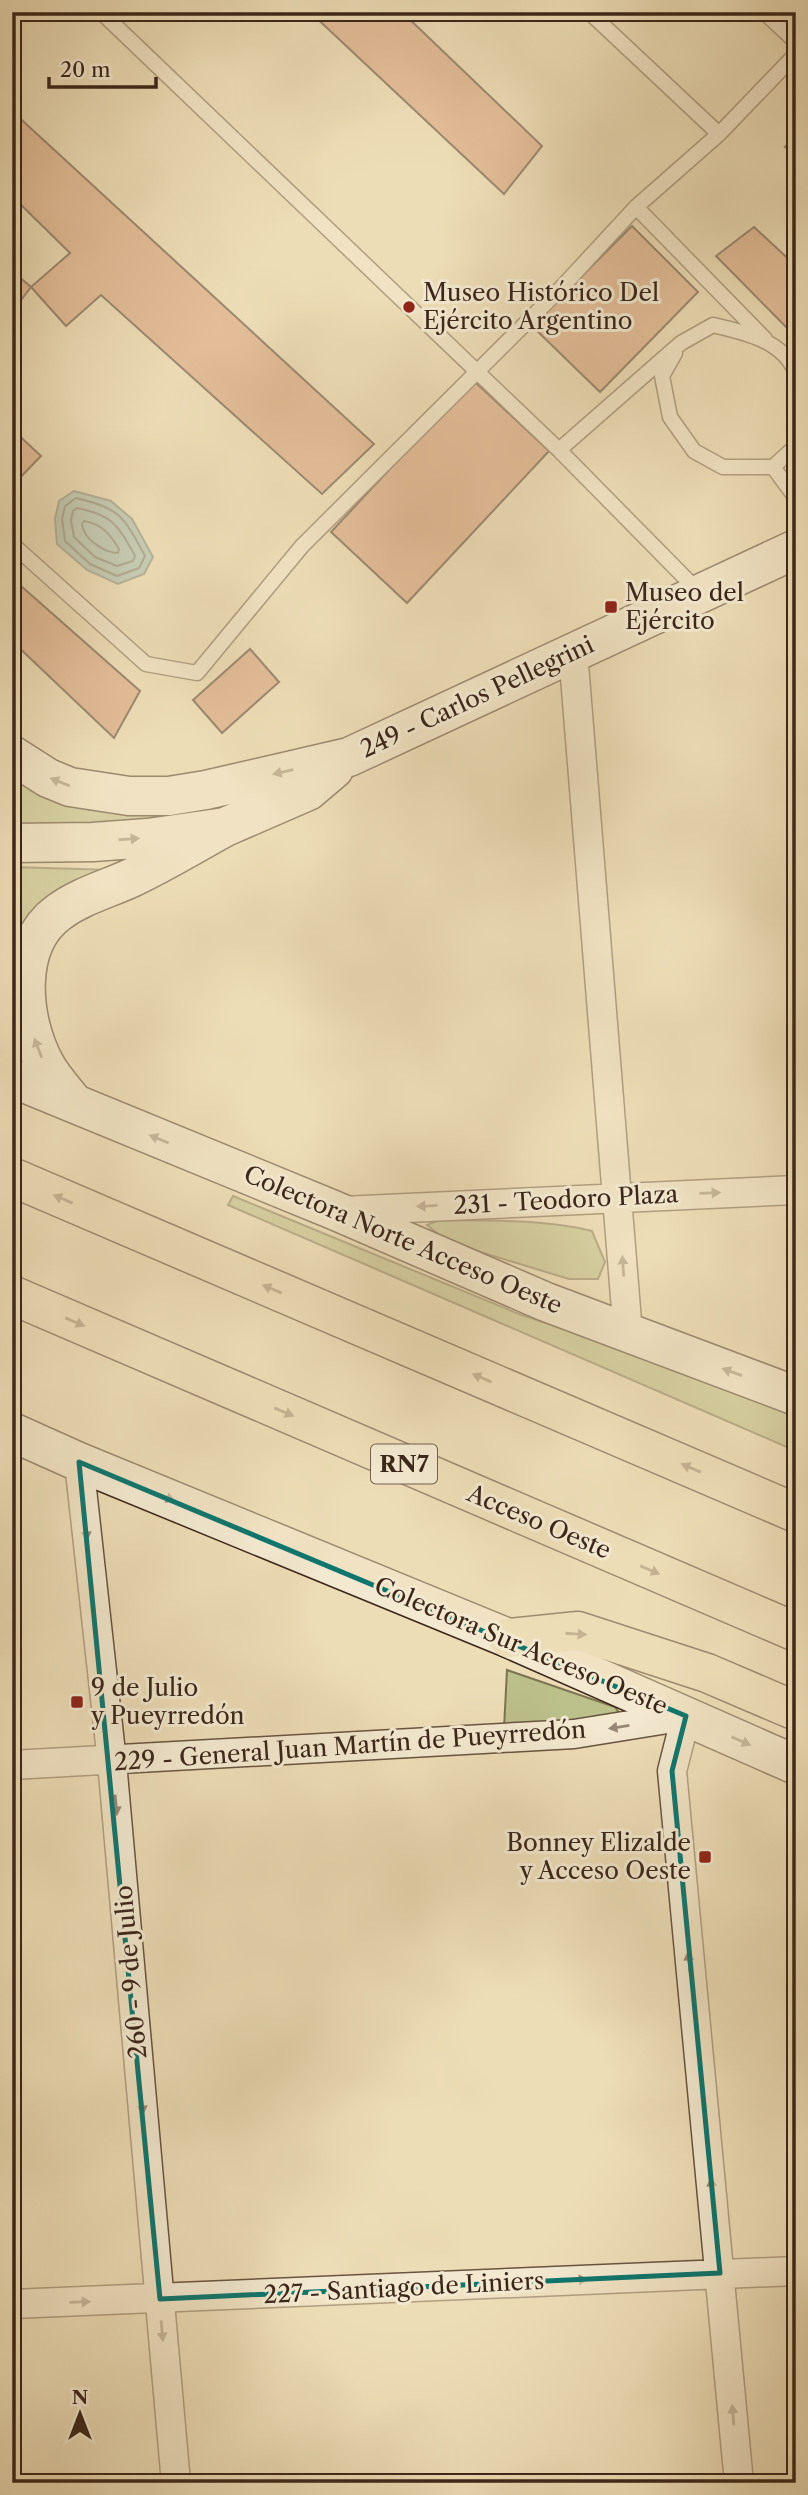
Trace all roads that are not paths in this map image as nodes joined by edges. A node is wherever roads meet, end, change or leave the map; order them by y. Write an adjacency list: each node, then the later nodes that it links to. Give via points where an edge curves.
1 (101, 12): 10 (lane)
2 (590, 12): 6 (lane)
3 (764, 12): 4 (lane)
4 (796, 42)
5 (796, 54): 6 (lane)
6 (719, 134): 7 (lane)
7 (636, 207): 8 (lane); 10 (lane)
8 (767, 341): 9 (lane, via 713,325); 11 (lane)
9 (681, 343): 13 (lane); 14 (lane, via 663,376 670,417 694,451 723,467)
10 (476, 370): 13 (lane); 16 (lane, via 302,547 197,673 146,664)
11 (796, 373)
12 (796, 446): 14 (lane)
13 (559, 450): 18 (lane)
14 (773, 467): 15 (lane)
15 (796, 498)
16 (12, 544)
17 (796, 549): 18 (street, 249 - Carlos Pellegrini)
18 (702, 594): 19 (street, 249 - Carlos Pellegrini)
19 (573, 652): 21 (street, 249 - Carlos Pellegrini); 28 (street)
20 (12, 755): 21 (street, 249 - Carlos Pellegrini, one-way to 20, via 206,790 129,796 70,787)
21 (349, 757): 22 (street, 249 - Carlos Pellegrini, via 307,791)
22 (225, 827): 23 (street, 249 - Carlos Pellegrini, one-way to 22, via 148,838); 25 (street, one-way to 22, via 45,1065 32,1031 25,993 27,962 37,937 57,913)
23 (12, 843)
24 (12, 1078): 25 (street, Colectora Norte Acceso Oeste)
25 (75, 1104): 29 (street, Colectora Norte Acceso Oeste, one-way to 25)
26 (12, 1177): 35 (highway, one-way to 26)
27 (796, 1190): 28 (street, 231 - Teodoro Plaza, one-way to 27)
28 (618, 1197): 29 (street, 231 - Teodoro Plaza, one-way to 29); 31 (street, one-way to 28)
29 (335, 1212): 31 (street, Colectora Norte Acceso Oeste)
30 (12, 1295): 36 (highway, Acceso Oeste / RN7, one-way to 36)
31 (628, 1334): 32 (street, Colectora Norte Acceso Oeste, one-way to 31)
32 (796, 1396)
33 (12, 1432): 34 (street, Colectora Sur Acceso Oeste)
34 (79, 1462): 37 (street, Colectora Sur Acceso Oeste, one-way to 37); 40 (street, 260 - 9 de Julio, one-way to 40)
35 (796, 1513)
36 (796, 1632)
37 (508, 1638): 38 (highway, one-way to 38, via 578,1631 707,1673); 39 (street, Colectora Sur Acceso Oeste)
38 (796, 1712)
39 (686, 1716): 40 (street, 229 - General Juan Martín de Pueyrredón, one-way to 40, via 574,1734); 42 (street, Colectora Sur Acceso Oeste, one-way to 42); 44 (street, one-way to 39, via 672,1770)
40 (112, 1762): 41 (street, 229 - General Juan Martín de Pueyrredón); 45 (street, 260 - 9 de Julio, one-way to 45)
41 (12, 1765)
42 (796, 1765)
43 (796, 2270): 44 (street, 227 - Santiago de Liniers)
44 (720, 2273): 45 (street, 227 - Santiago de Liniers, one-way to 44); 48 (street, one-way to 44)
45 (160, 2299): 46 (street, 227 - Santiago de Liniers, one-way to 45); 47 (street, 260 - 9 de Julio, one-way to 47)
46 (12, 2304)
47 (176, 2483)
48 (740, 2483)

